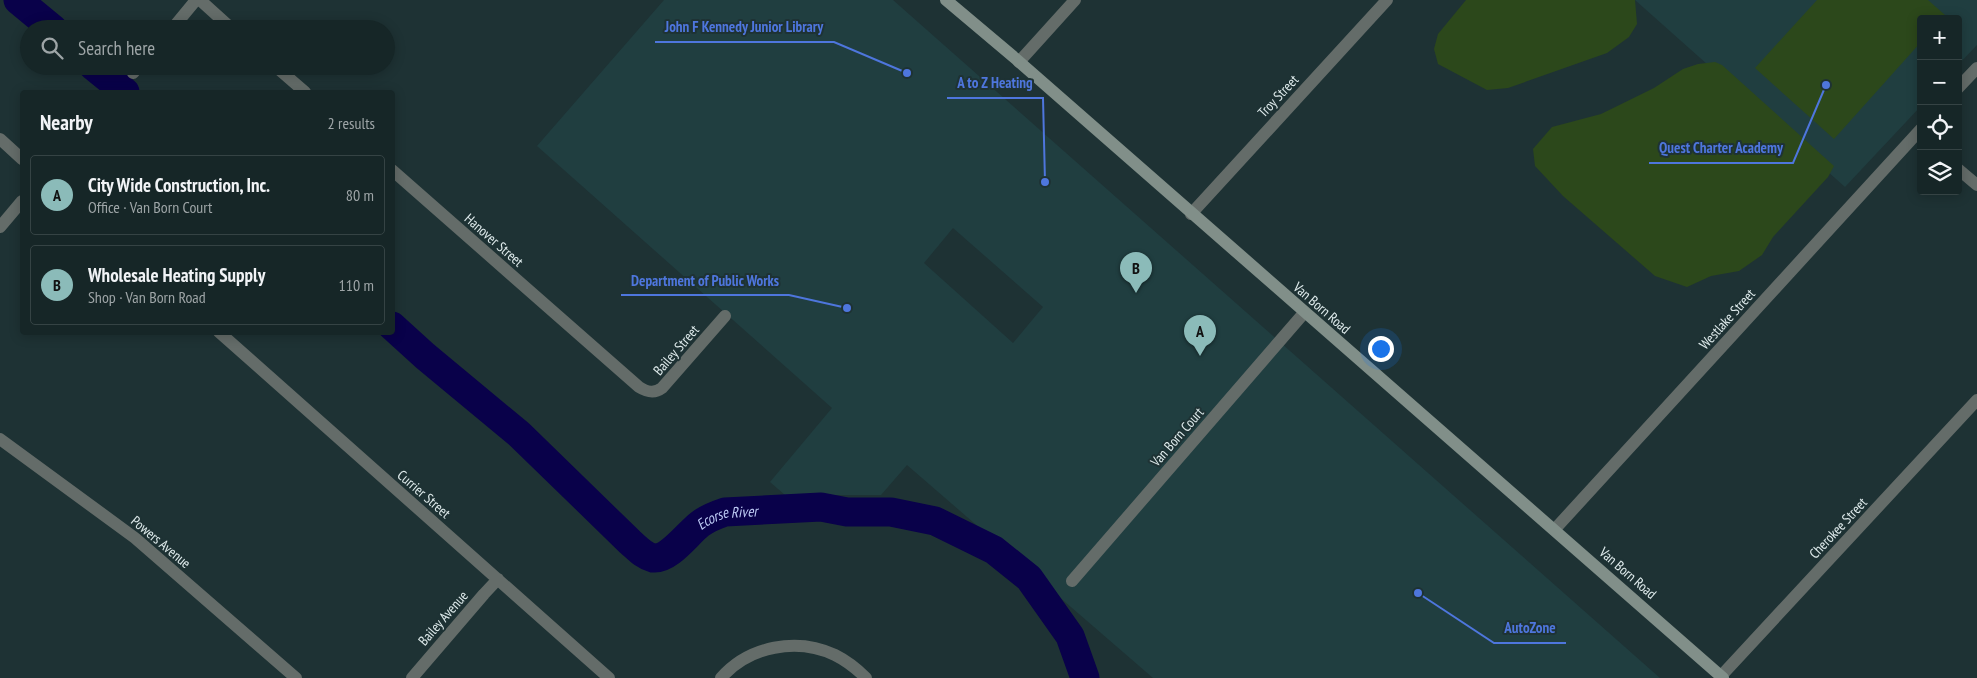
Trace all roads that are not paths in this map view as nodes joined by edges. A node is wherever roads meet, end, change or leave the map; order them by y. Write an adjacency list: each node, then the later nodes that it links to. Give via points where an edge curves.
1 (196, 0): 6 (street)
2 (200, 0): 7 (street)
3 (946, 0): 8 (main road, Van Born Road)
4 (1075, 0): 8 (street)
5 (1387, 0): 20 (street, Troy Street)
6 (179, 20)
7 (222, 20)
8 (1019, 62): 20 (main road, Van Born Road)
9 (1977, 68): 11 (street)
10 (285, 75): 12 (street)
11 (1962, 84)
12 (303, 90)
13 (1917, 136): 28 (street, Westlake Street)
14 (0, 139): 15 (street)
15 (20, 157)
16 (1962, 172): 18 (street)
17 (395, 173): 24 (street, Hanover Street)
18 (1977, 185)
19 (20, 203): 21 (street)
20 (1191, 214): 22 (main road, Van Born Road)
21 (0, 227)
22 (1304, 313): 28 (main road, Van Born Road); 30 (street, Van Born Court)
23 (725, 316): 24 (street, Bailey Street, via 666,384 652,392 639,387)
24 (575, 332)
25 (222, 335): 29 (street, Currier Street)
26 (1977, 400): 31 (street, Cherokee Street)
27 (0, 439): 32 (street, Powers Avenue, via 135,538)
28 (1554, 530): 31 (main road, Van Born Road)
29 (498, 579): 33 (street, Bailey Avenue); 34 (street, Currier Street)
30 (1072, 581)
31 (1722, 677)
32 (296, 678)
33 (412, 678)
34 (609, 678)
35 (721, 678): 36 (street, via 748,657 772,648 793,645 834,654)
36 (866, 678)

